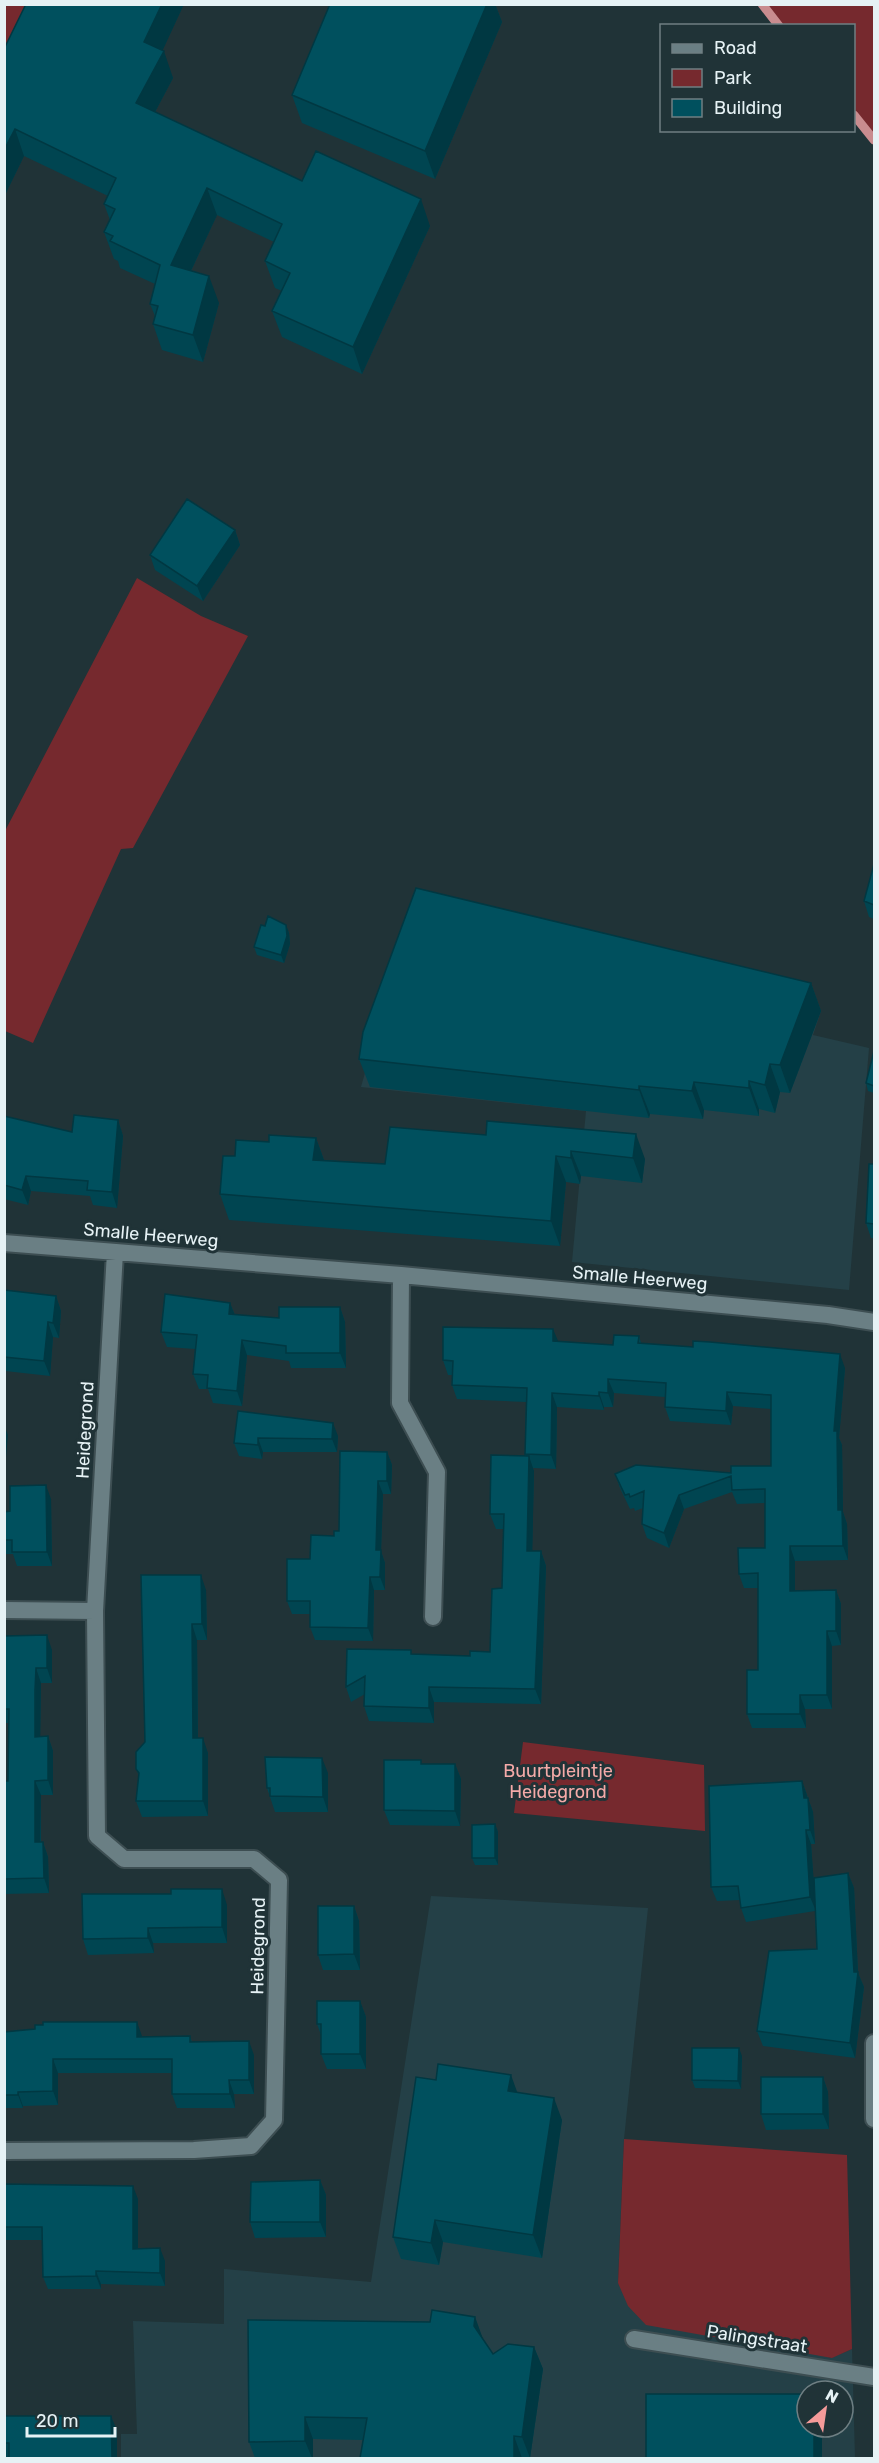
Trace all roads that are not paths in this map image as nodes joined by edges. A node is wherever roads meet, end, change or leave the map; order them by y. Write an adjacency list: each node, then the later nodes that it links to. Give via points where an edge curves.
1 (4, 1243): 2 (street, Smalle Heerweg)
2 (115, 1252): 3 (street, Smalle Heerweg); 6 (street, Heidegrond)
3 (401, 1275): 4 (street, Smalle Heerweg); 7 (street, via 400,1403 437,1472)
4 (874, 1322)
5 (4, 1610): 6 (street)
6 (95, 1611): 10 (street, Heidegrond, via 97,1836 124,1859 254,1859 279,1880 274,2120 251,2146)
7 (433, 1617)
8 (874, 2043): 9 (street)
9 (874, 2119)
10 (4, 2151)
11 (634, 2338): 12 (street, Palingstraat)
12 (874, 2377)

